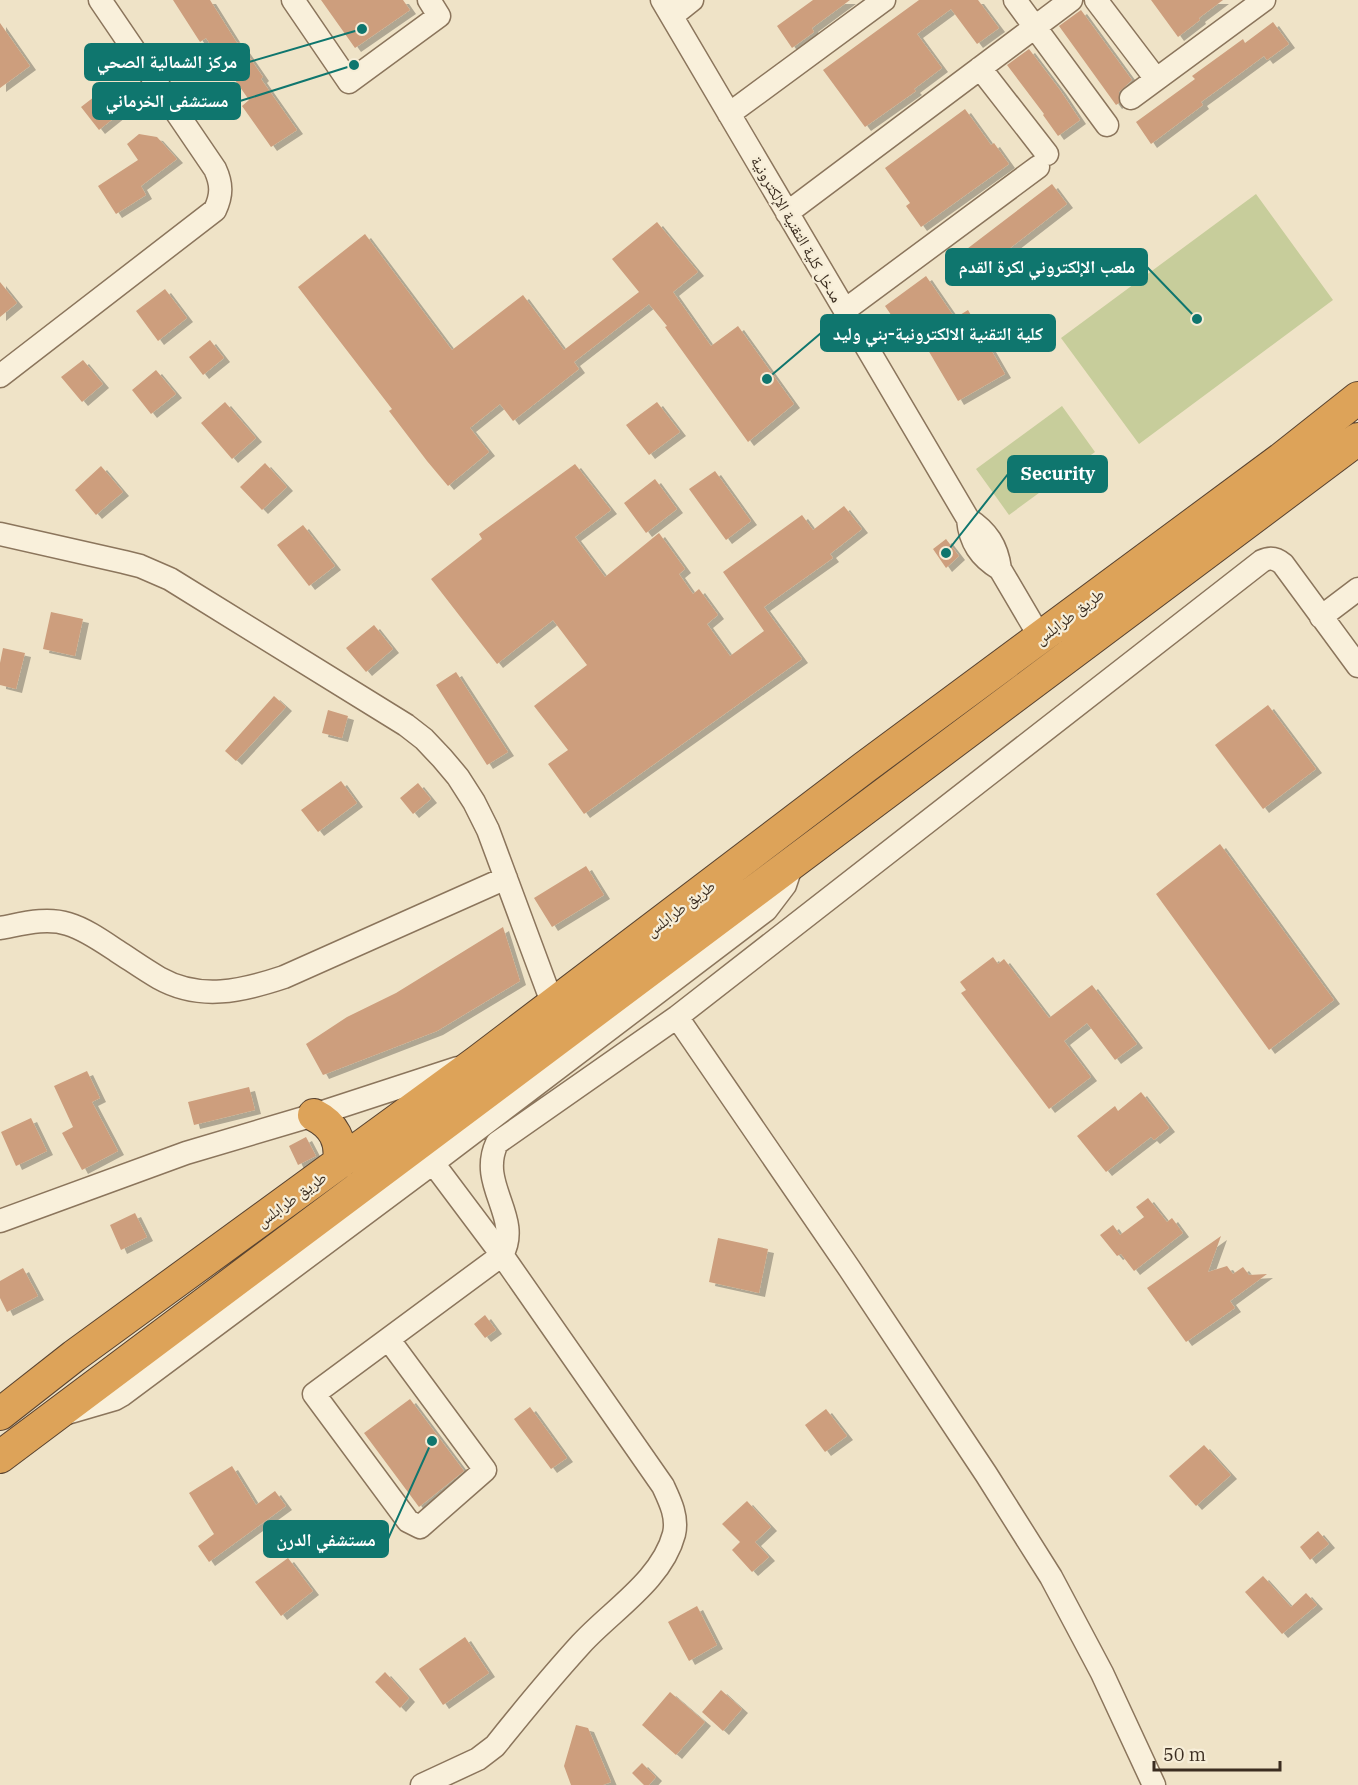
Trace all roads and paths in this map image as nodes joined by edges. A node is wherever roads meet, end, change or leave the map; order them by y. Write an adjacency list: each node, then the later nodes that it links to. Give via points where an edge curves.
1 (100, 0): 19 (street, via 214,169 221,188 220,200 216,210)
2 (293, 0): 3 (street, via 349,82 439,16)
3 (429, 0)
4 (692, 0): 10 (street)
5 (884, 0): 15 (street)
6 (1015, 0): 11 (street)
7 (1071, 0): 11 (street)
8 (1096, 0): 13 (street)
9 (1264, 0): 13 (street)
10 (667, 8): 15 (street, مدخل كلية التقنية الإلكترونية)
11 (1035, 27): 12 (street); 16 (street)
12 (980, 68): 17 (street); 18 (street, via 1042,160)
13 (1156, 79): 14 (street)
14 (1131, 98)
15 (729, 114): 17 (street, مدخل كلية التقنية الإلكترونية)
16 (1107, 125)
17 (787, 213): 18 (street, مدخل كلية التقنية الإلكترونية)
18 (845, 310): 25 (street, مدخل كلية التقنية الإلكترونية, via 968,519 990,538 1000,569)
19 (0, 376)
20 (1358, 398): 25 (highway, طريق طرابلس)
21 (1358, 439): 27 (highway)
22 (0, 534): 28 (street, via 124,562 170,579 406,725 458,777 488,830)
23 (1358, 589): 24 (street)
24 (1321, 617): 26 (street); 31 (street, via 1283,564 1273,558 1262,561)
25 (1040, 637): 30 (highway, طريق طرابلس)
26 (1358, 666)
27 (792, 863): 35 (street, via 785,885 766,910); 40 (highway)
28 (506, 878): 29 (street, via 284,977 229,992 184,989 69,924 35,921); 30 (street)
29 (0, 928)
30 (553, 1005): 32 (highway, طريق طرابلس)
31 (676, 1017): 37 (street, via 497,1143 491,1170 507,1227); 43 (street, via 986,1473 1051,1577 1102,1673)
32 (477, 1062): 33 (street); 34 (highway, طريق طرابلس)
33 (314, 1115): 34 (highway, via 336,1134); 36 (street, via 186,1153)
34 (339, 1163): 39 (highway, طريق طرابلس)
35 (433, 1163): 37 (street); 40 (street, via 122,1395)
36 (0, 1221)
37 (502, 1255): 38 (street, via 314,1394 408,1521 420,1527 485,1470); 42 (street, via 663,1486 673,1507 674,1532 651,1577 581,1644 495,1746 478,1759)
38 (389, 1340)
39 (0, 1414)
40 (57, 1415): 41 (highway)
41 (0, 1457)
42 (422, 1785)
43 (1154, 1785)

